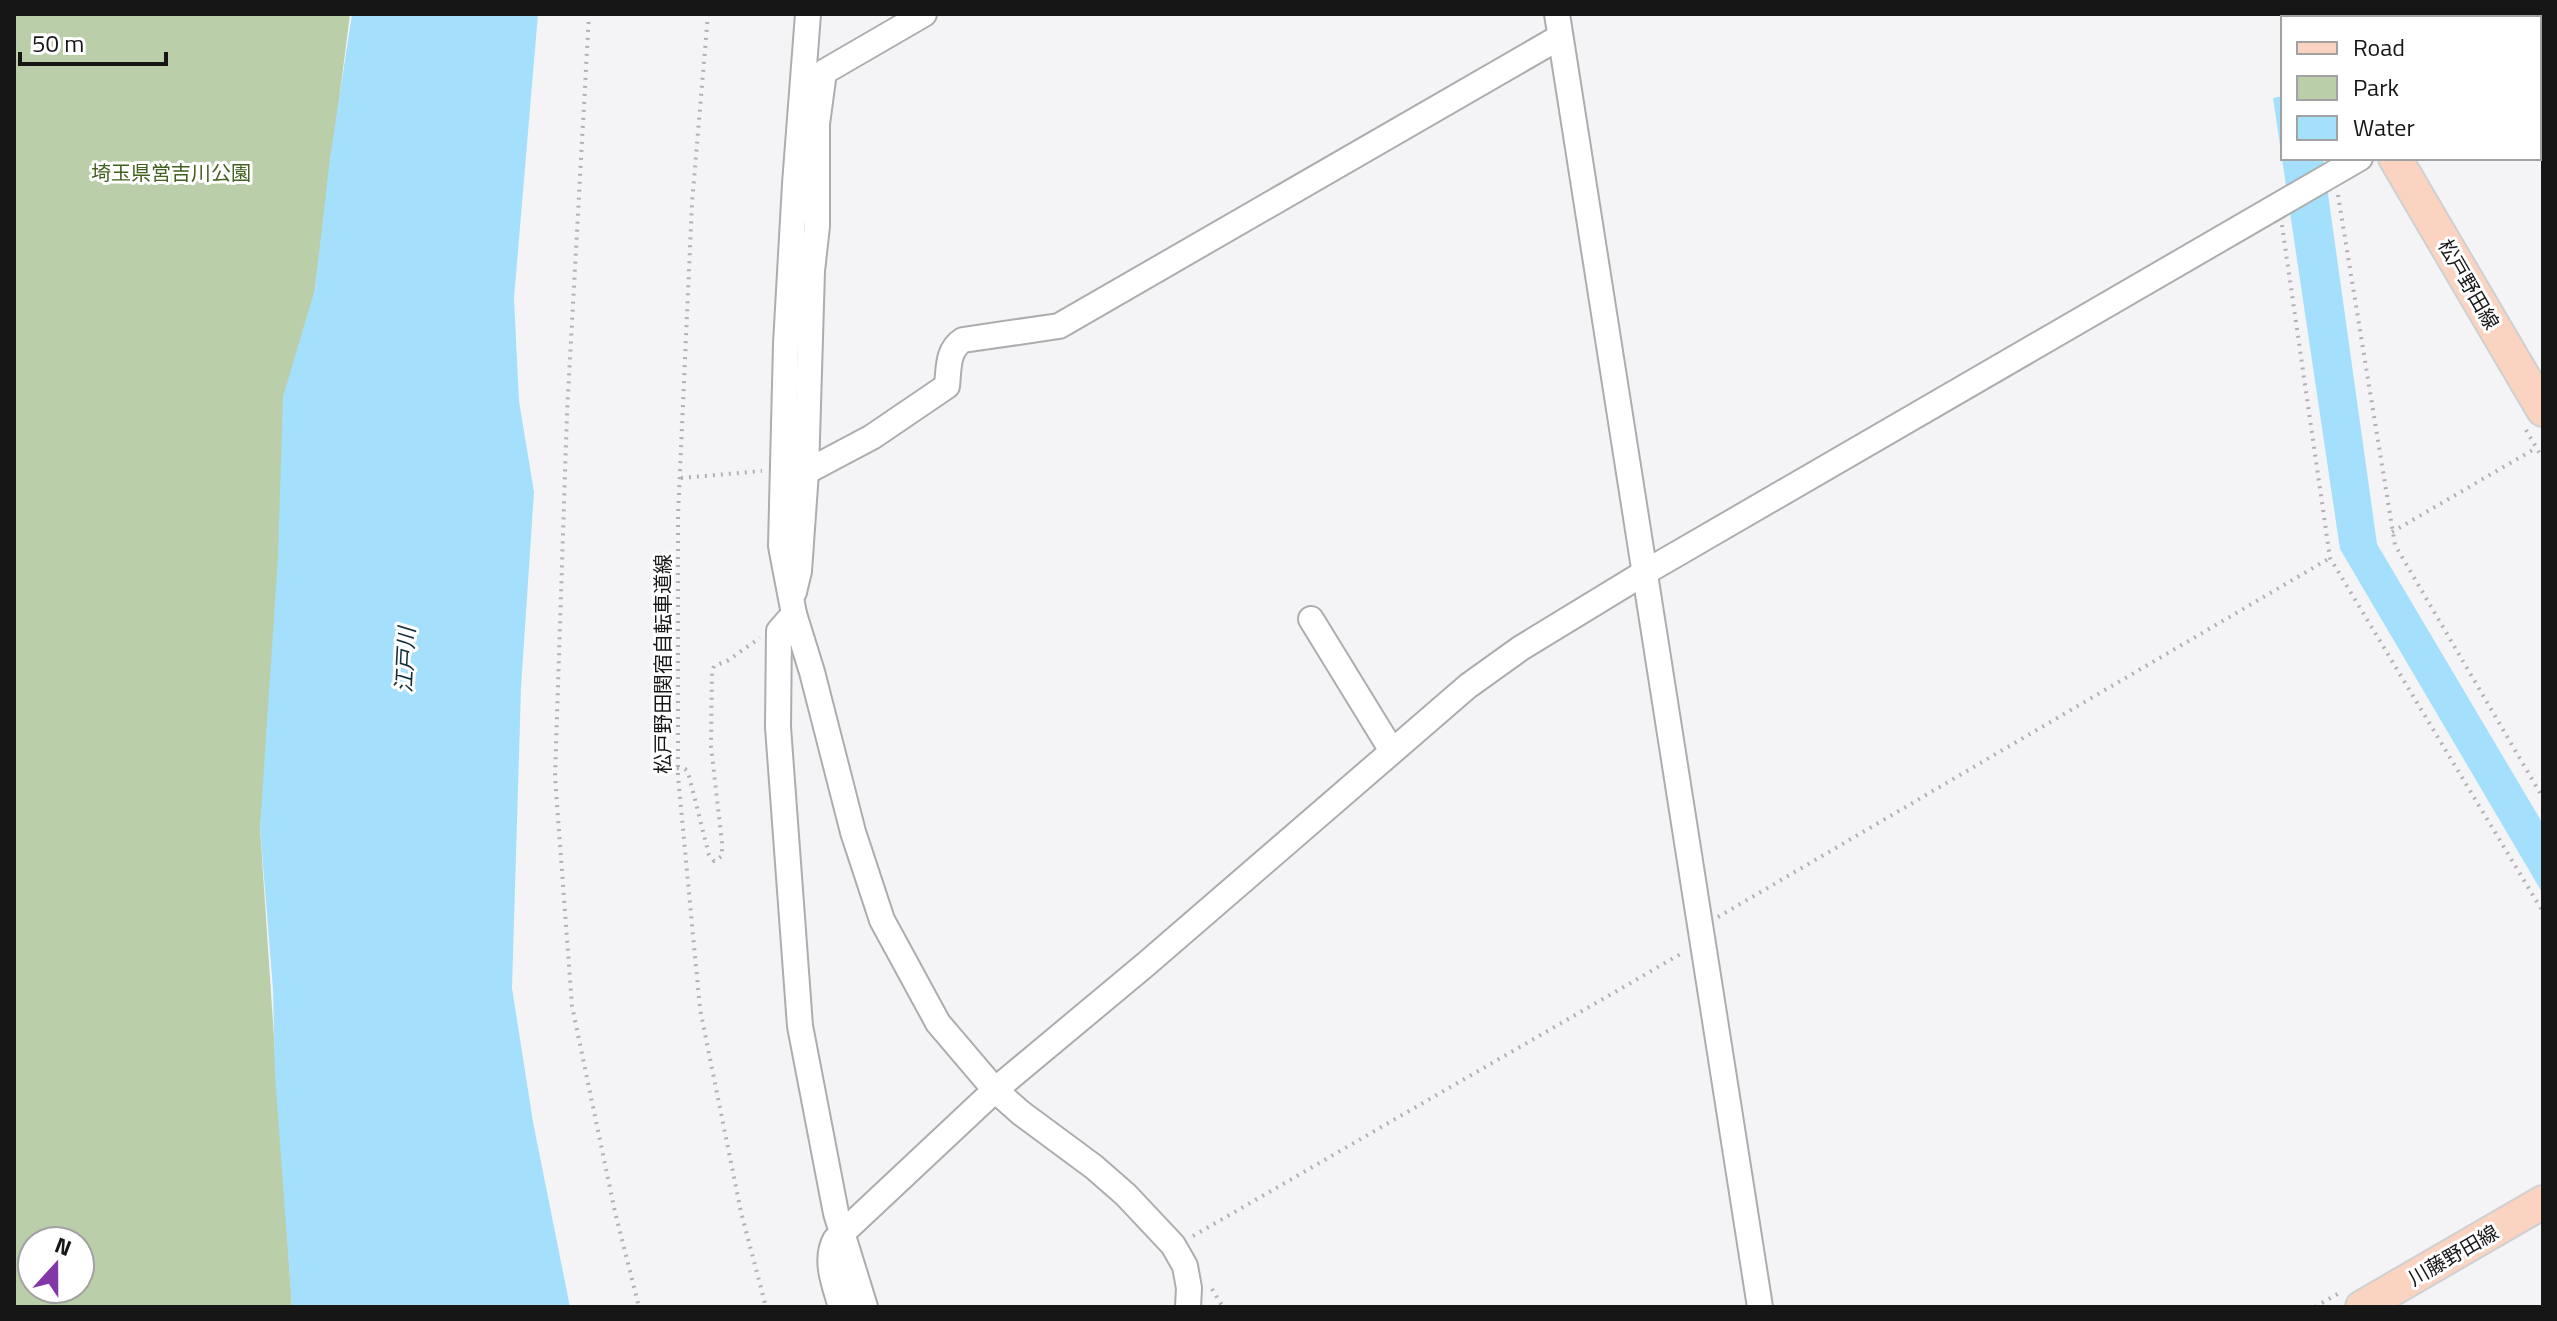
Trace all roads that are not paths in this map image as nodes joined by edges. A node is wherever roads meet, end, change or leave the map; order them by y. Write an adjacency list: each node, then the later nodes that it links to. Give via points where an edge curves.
1 (808, 14): 7 (street)
2 (924, 14): 4 (street, via 824,72)
3 (1558, 25): 9 (street, via 1059,326 963,340 950,354 947,386 872,437); 10 (street)
4 (817, 124): 7 (street); 9 (street, via 817,226)
5 (2357, 160): 10 (street)
6 (2396, 160): 8 (main road, 松戸野田線)
7 (796, 170): 9 (street)
8 (2543, 410)
9 (794, 470): 11 (street, via 781,546)
10 (1644, 573): 13 (street, via 1521,648); 20 (street)
11 (792, 606): 14 (street, via 882,920 938,1023); 16 (street, via 779,636 778,727 800,1026)
12 (1311, 619): 13 (street)
13 (1392, 751): 14 (street)
14 (995, 1090): 16 (street); 19 (street, via 1094,1167 1173,1245 1185,1266)
15 (2543, 1202): 21 (main road, 川藤野田線)
16 (844, 1232): 17 (street, via 830,1250); 18 (street)
17 (841, 1307)
18 (865, 1307)
19 (1188, 1307)
20 (1760, 1307)
21 (2362, 1307)

